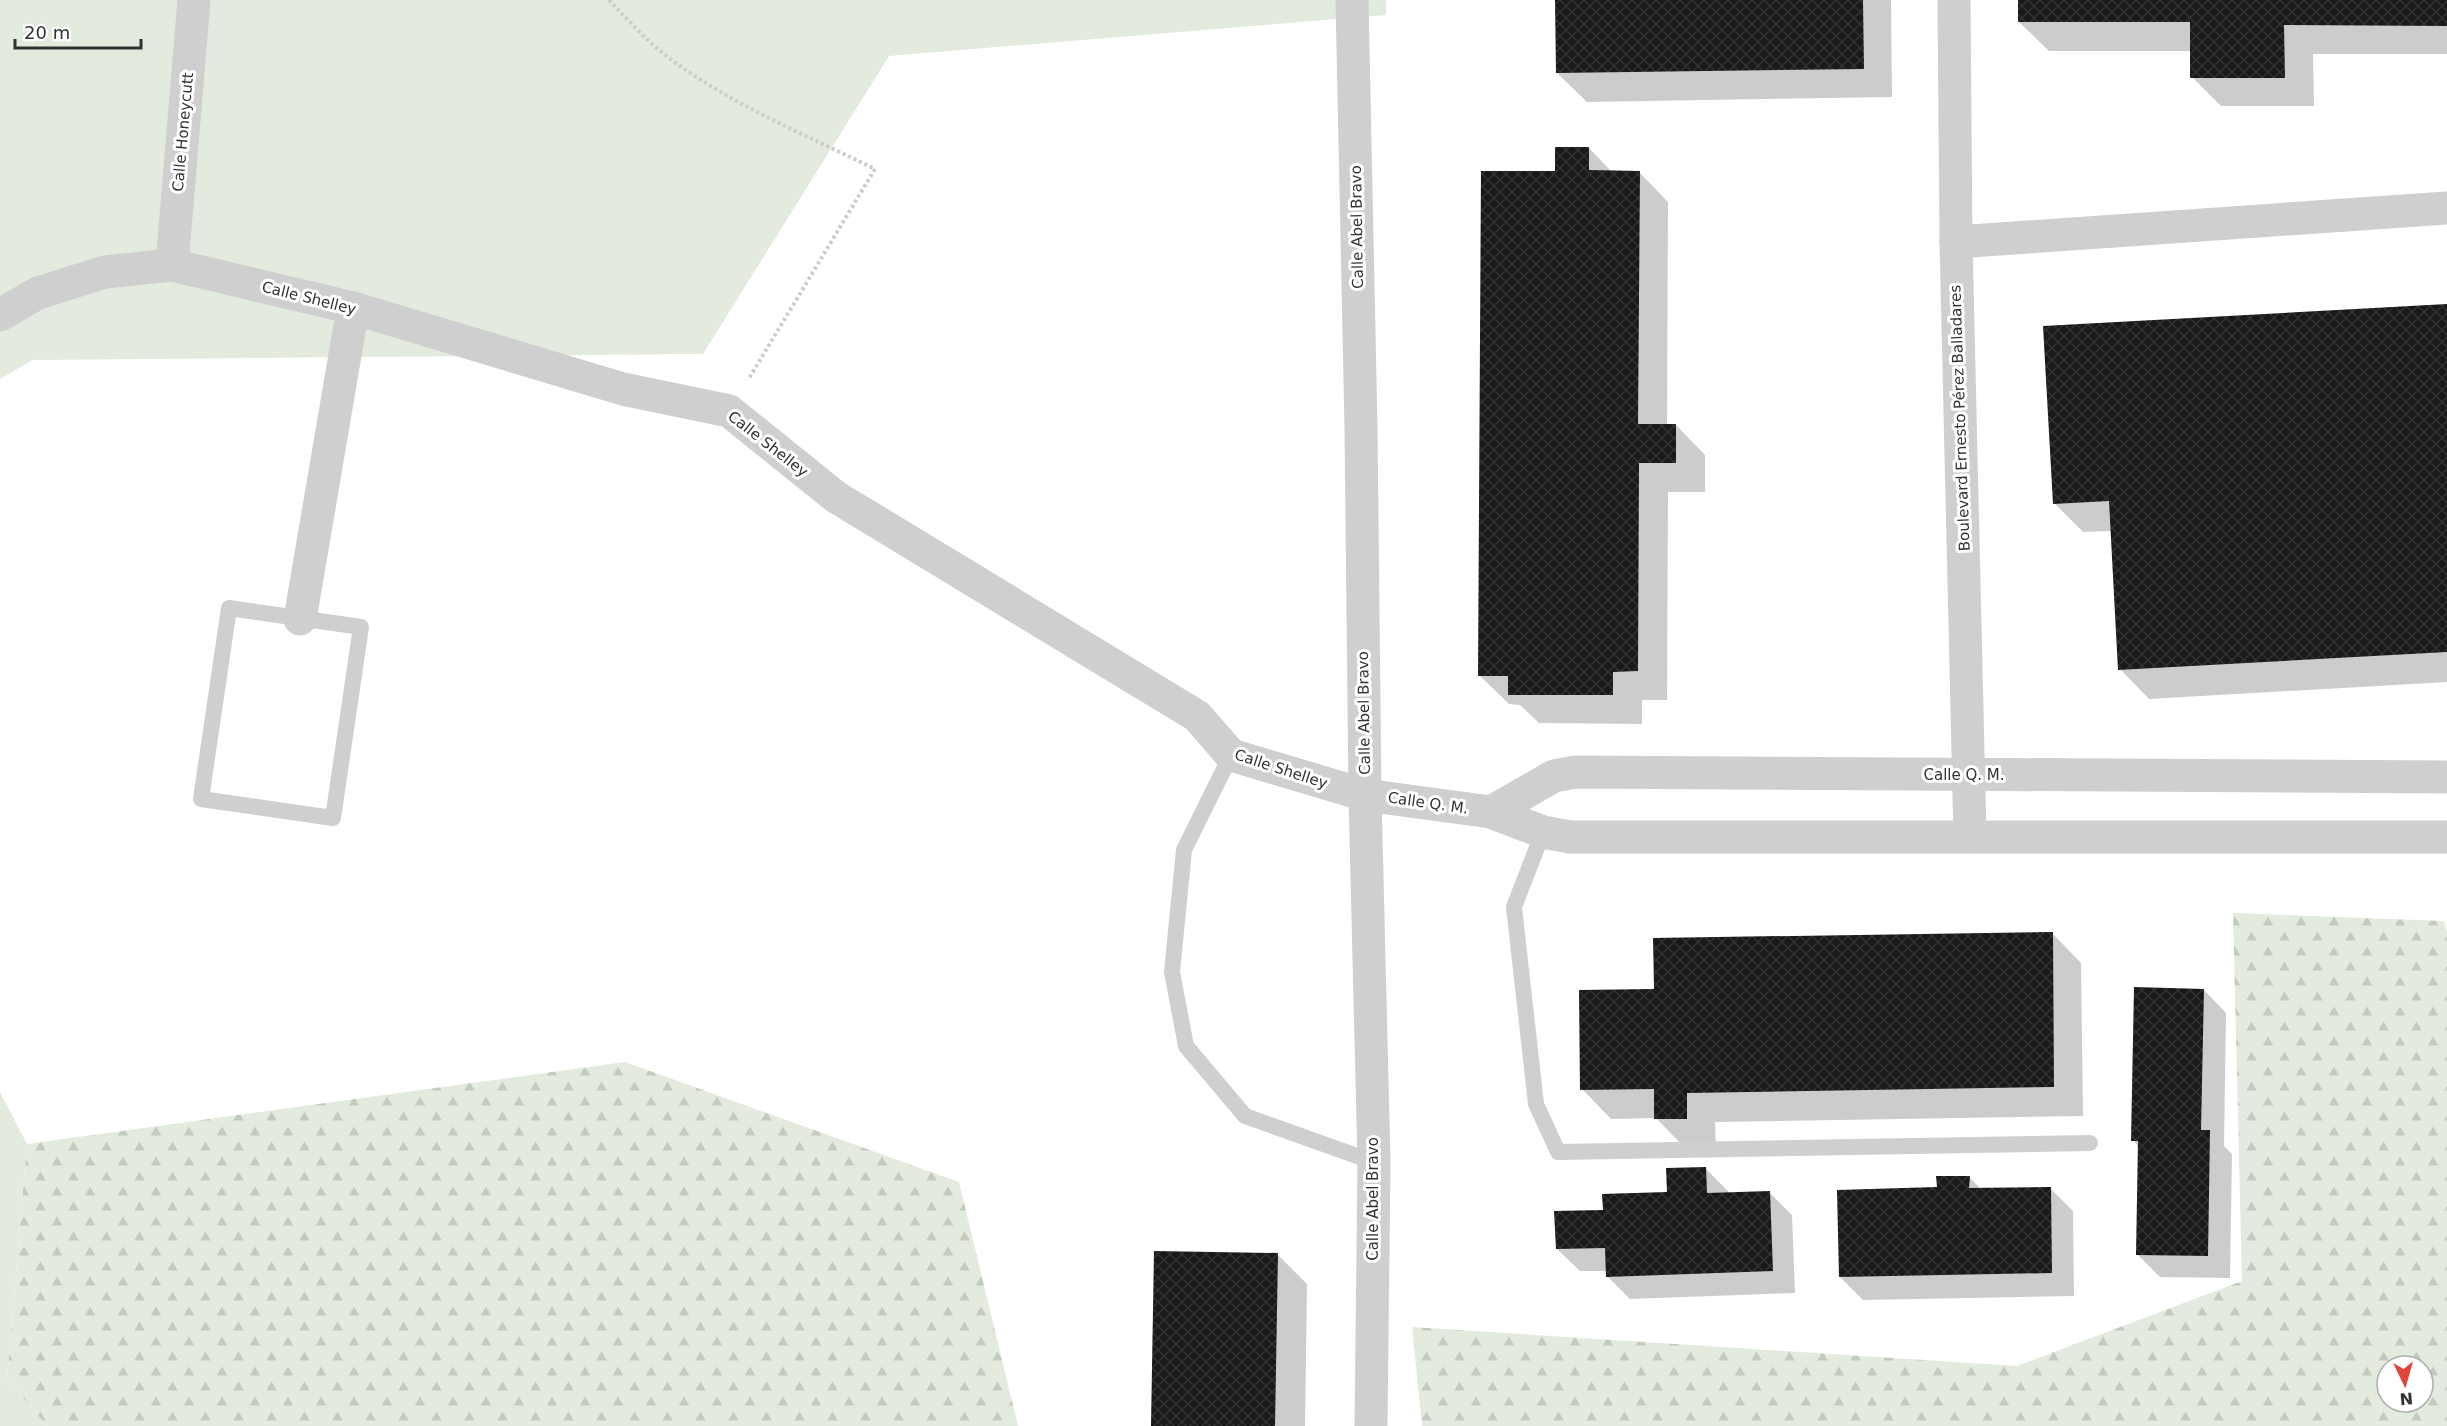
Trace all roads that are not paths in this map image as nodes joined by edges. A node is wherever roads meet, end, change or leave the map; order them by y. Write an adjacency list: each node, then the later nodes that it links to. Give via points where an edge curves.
1 (194, 0): 6 (street, Calle Honeycutt)
2 (1352, 0): 13 (street, Calle Abel Bravo)
3 (1954, 0): 5 (street, Boulevard Ernesto Pérez Balladares)
4 (2447, 208): 5 (street)
5 (1956, 242): 11 (street, Boulevard Ernesto Pérez Balladares)
6 (172, 265): 7 (street, Calle Shelley); 8 (street, Calle Shelley, via 105,272 38,293)
7 (353, 308): 9 (street); 10 (street, Calle Shelley, via 623,389 729,411 836,497 1197,716)
8 (0, 315)
9 (300, 619): 9 (lane, via 229,608 201,799 333,818 361,627)
10 (1231, 755): 13 (street, Calle Shelley); 19 (lane, via 1184,850 1172,972 1186,1046 1245,1116)
11 (1970, 775): 12 (street, Calle Q. M.); 14 (street, Calle Q. M., via 1575,772 1554,776); 16 (street, Boulevard Ernesto Pérez Balladares)
12 (2447, 777)
13 (1365, 795): 14 (street, Calle Q. M.); 19 (street, Calle Abel Bravo)
14 (1491, 812): 15 (street, Calle Q. M.)
15 (1543, 832): 16 (street, Calle Q. M., via 1570,837); 18 (lane, via 1514,907 1536,1104 1558,1152)
16 (1970, 837): 17 (street, Calle Q. M.)
17 (2447, 837)
18 (2090, 1143)
19 (1374, 1161): 20 (street, Calle Abel Bravo)
20 (1371, 1426)

